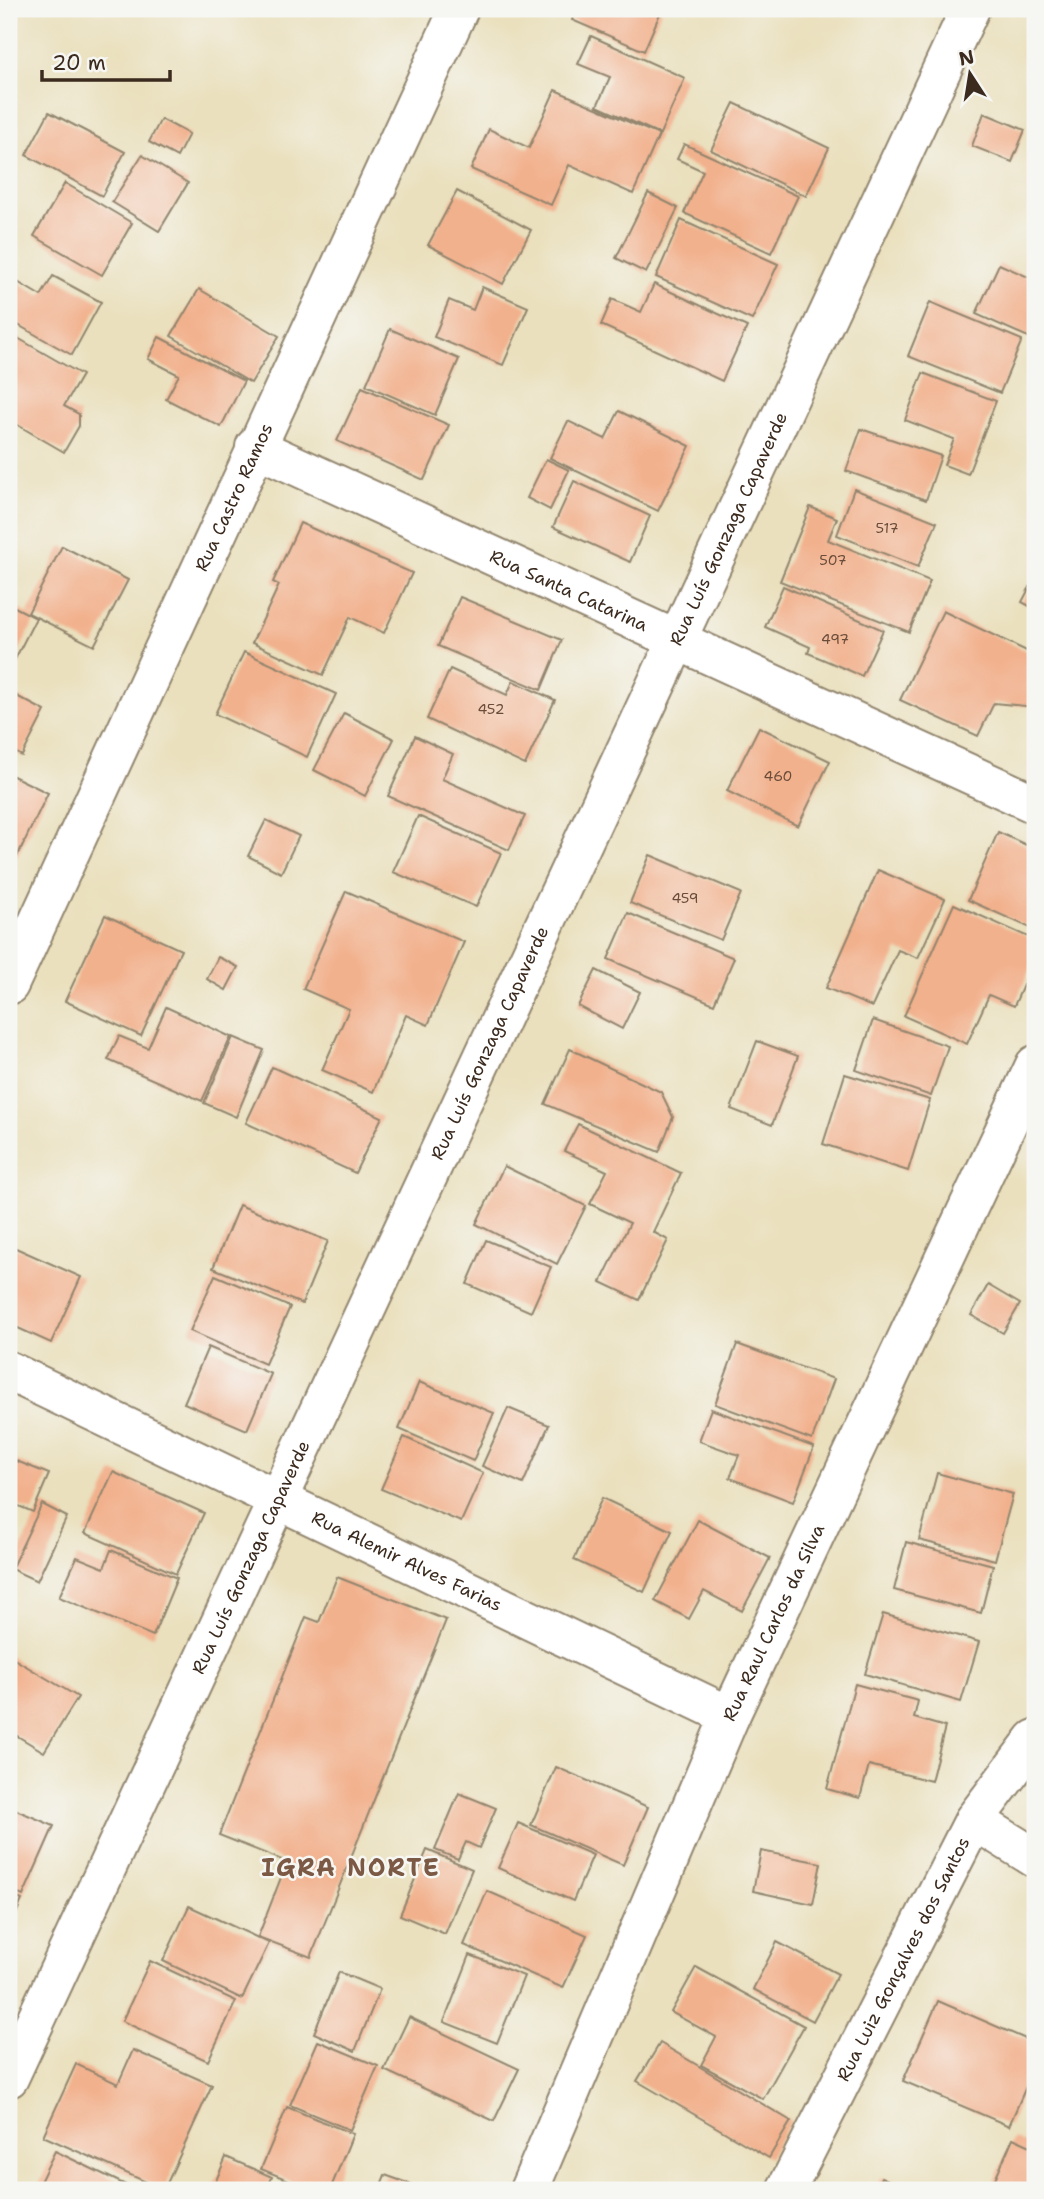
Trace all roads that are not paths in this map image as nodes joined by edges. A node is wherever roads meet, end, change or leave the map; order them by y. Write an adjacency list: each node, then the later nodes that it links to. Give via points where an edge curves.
1 (459, 9): 3 (street, Rua Castro Ramos)
2 (970, 9): 4 (street, Rua Luís Gonzaga Capaverde)
3 (255, 447): 4 (street, Rua Santa Catarina); 6 (street, Rua Castro Ramos)
4 (677, 640): 5 (street, Rua Santa Catarina); 9 (street, Rua Luís Gonzaga Capaverde)
5 (1035, 804)
6 (9, 985)
7 (1035, 1065): 10 (street, Rua Raul Carlos da Silva)
8 (9, 1371): 9 (street, Rua Alemir Alves Farias)
9 (278, 1499): 10 (street, Rua Alemir Alves Farias); 14 (street, Rua Luís Gonzaga Capaverde)
10 (730, 1716): 16 (street, Rua Raul Carlos da Silva)
11 (1035, 1739): 12 (street, Rua Luiz Gonçalves dos Santos)
12 (974, 1820): 13 (street); 17 (street, Rua Luiz Gonçalves dos Santos)
13 (1035, 1858)
14 (24, 2005): 15 (street, Rua Luís Gonzaga Capaverde)
15 (9, 2078)
16 (529, 2190)
17 (786, 2190)

